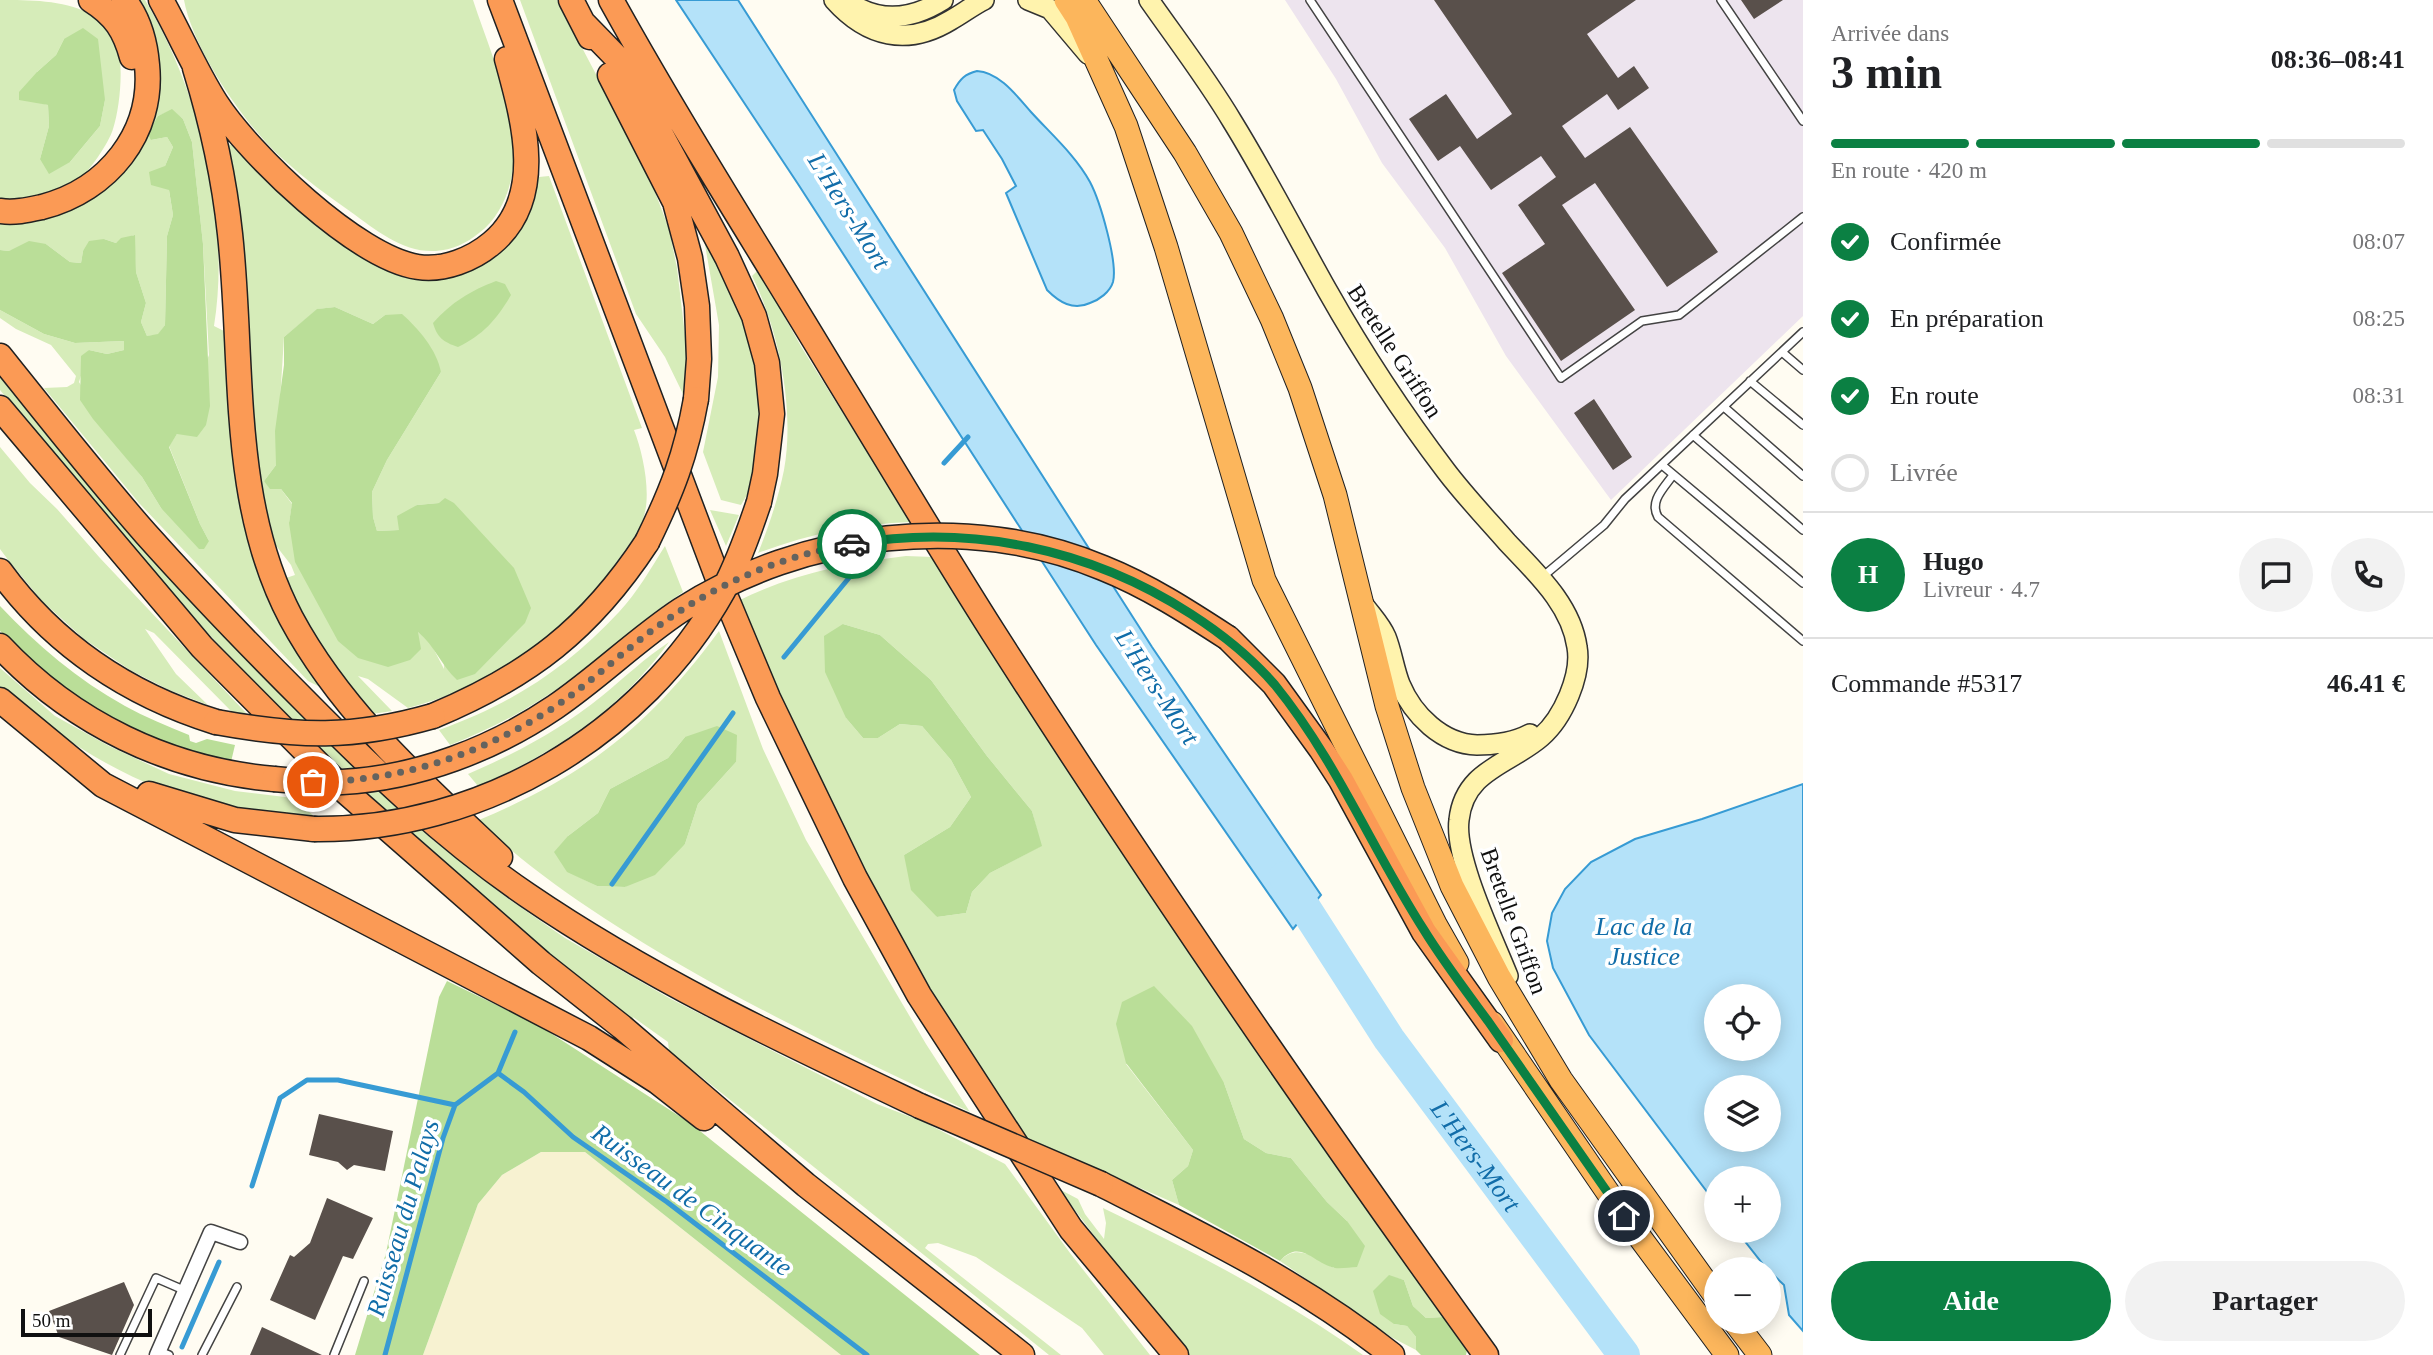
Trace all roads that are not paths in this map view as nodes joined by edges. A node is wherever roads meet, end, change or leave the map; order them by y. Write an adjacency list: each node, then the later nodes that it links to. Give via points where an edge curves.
1 (92, 0): 20 (highway, via 120,25 132,57)
2 (124, 0): 20 (highway, via 143,36)
3 (161, 0): 19 (highway)
4 (498, 0): 19 (highway, via 521,116 525,184 520,204 498,238 484,250 435,268 420,268 384,255 314,207 237,130); 61 (highway, via 722,588 768,698 855,878 919,995 1071,1229)
5 (572, 0): 17 (highway)
6 (611, 0): 63 (highway, via 665,97 1020,673 1167,899)
7 (834, 0): 10 (main road, via 847,15 870,29 898,37 924,34)
8 (846, 0): 9 (main road, via 885,17 917,15)
9 (943, 0)
10 (984, 0)
11 (1028, 0): 18 (main road, via 1050,9)
12 (1066, 0): 18 (highway)
13 (1084, 0): 40 (highway, via 1185,153 1272,318 1335,495)
14 (1149, 0): 38 (main road, Bretelle Griffon, via 1232,120 1332,300 1390,392 1470,501)
15 (1310, 0): 23 (lane, via 1561,379 1642,321 1679,315)
16 (1721, 0): 21 (lane)
17 (584, 24): 37 (highway, bridge, via 675,202 690,258 699,359 688,444 647,542 602,603 566,639 506,682 433,716 376,730 287,734 184,712 115,679 48,627); 45 (highway, bridge, via 622,64 727,257 754,316 767,363 772,414 759,502 723,590 707,616 646,692 592,739 533,776 468,803 397,821 314,829 235,820 162,800)
18 (1096, 63): 48 (highway, via 1126,126 1162,234 1264,580 1436,926)
19 (195, 68): 46 (highway, via 219,156 230,235 245,458 256,524 273,578 320,666 398,760)
20 (149, 78): 22 (highway, via 147,102 131,144 101,179 52,204)
21 (1803, 121)
22 (0, 211)
23 (1803, 217)
24 (1803, 332): 25 (lane)
25 (1782, 352): 27 (lane); 28 (lane)
26 (0, 356): 46 (highway, via 146,533 370,767 481,860)
27 (1803, 370)
28 (1750, 381): 29 (lane); 31 (lane)
29 (1724, 407): 32 (lane); 35 (lane)
30 (0, 408): 49 (highway, via 202,647 346,792)
31 (1803, 425)
32 (1693, 435): 33 (lane); 36 (lane)
33 (1662, 465): 34 (lane); 38 (lane, via 1604,525)
34 (1673, 475): 39 (lane); 41 (lane, via 1656,499 1658,517)
35 (1803, 476)
36 (1803, 530)
37 (0, 572)
38 (1541, 578): 44 (main road, Bretelle Griffon, via 1563,606 1578,649 1574,683)
39 (1803, 583)
40 (1361, 602): 44 (main road, via 1385,634 1400,684 1414,709 1447,738 1496,745 1519,740); 47 (highway, via 1387,706 1432,839 1475,932)
41 (1803, 641)
42 (0, 646): 48 (highway, bridge, via 69,706 154,752 238,776 343,782 436,765 508,734 556,706 655,628 714,590 808,553 920,536 1007,542 1072,557 1161,596 1228,638 1274,684 1341,780 1424,932)
43 (0, 700): 45 (highway)
44 (1555, 719): 47 (main road, Bretelle Griffon, via 1542,737 1478,779 1466,795 1459,820 1467,872)
45 (67, 754): 49 (highway, via 103,785 600,1045 658,1082 779,1176)
46 (584, 931): 62 (highway, bridge, via 747,1023 920,1107 1101,1184 1289,1282)
47 (1524, 1016): 51 (highway, via 1561,1080)
48 (1501, 1040): 64 (highway)
49 (806, 1185): 60 (highway)
50 (240, 1242): 54 (street, via 211,1232)
51 (1704, 1280)
52 (364, 1282): 59 (lane)
53 (237, 1287): 58 (lane)
54 (186, 1291): 56 (street); 57 (lane, via 156,1278)
55 (1744, 1334): 65 (highway)
56 (162, 1354)
57 (120, 1355)
58 (202, 1355)
59 (334, 1355)
60 (1022, 1355)
61 (1176, 1355)
62 (1392, 1355)
63 (1486, 1355)
64 (1727, 1355)
65 (1760, 1355)

